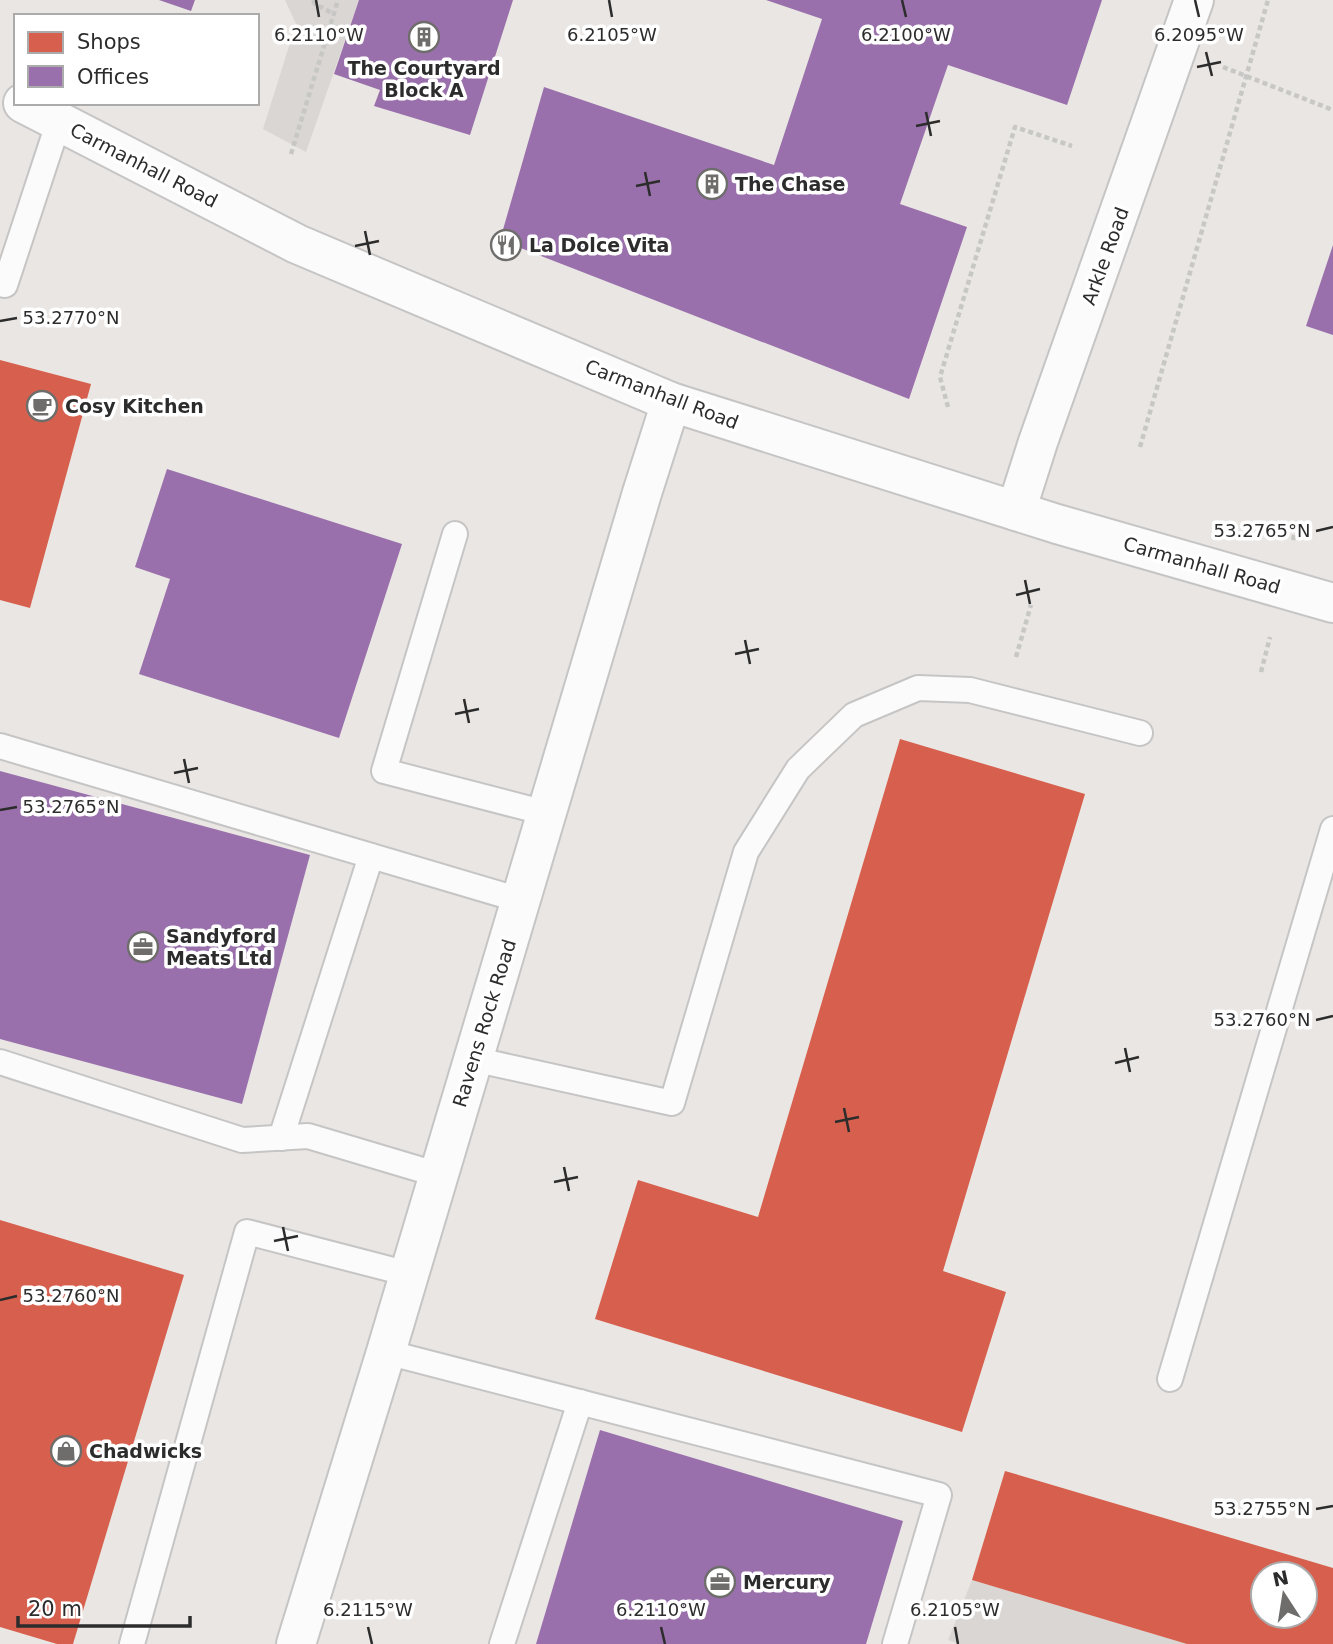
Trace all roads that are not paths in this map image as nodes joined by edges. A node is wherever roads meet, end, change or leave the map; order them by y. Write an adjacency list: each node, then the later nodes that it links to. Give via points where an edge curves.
1 (1194, 0): 6 (street, Arkle Road)
2 (27, 105): 3 (street, Carmanhall Road)
3 (59, 121): 4 (lane, via 5,285); 5 (street, Carmanhall Road, via 297,244)
4 (0, 284)
5 (671, 402): 6 (street, Carmanhall Road); 11 (street, Ravens Rock Road)
6 (1016, 511): 8 (street, Carmanhall Road)
7 (455, 534): 11 (lane, via 384,771)
8 (1333, 603)
9 (1140, 733): 15 (lane, via 970,690 918,688 854,715 798,769 746,852 672,1103)
10 (0, 746): 13 (lane)
11 (546, 813): 14 (street, Ravens Rock Road)
12 (1333, 829): 21 (lane)
13 (371, 856): 14 (lane); 17 (lane)
14 (520, 900): 15 (street, Ravens Rock Road)
15 (473, 1059): 18 (street, Ravens Rock Road)
16 (0, 1062): 17 (lane, via 242,1140)
17 (281, 1138): 18 (lane, via 309,1136)
18 (439, 1175): 19 (street, Ravens Rock Road)
19 (409, 1274): 20 (street, Ravens Rock Road); 23 (lane, via 247,1232)
20 (387, 1352): 22 (lane); 24 (street, Ravens Rock Road)
21 (1170, 1379)
22 (580, 1402): 25 (lane); 26 (lane, via 939,1495)
23 (132, 1644)
24 (296, 1644)
25 (502, 1644)
26 (895, 1644)

